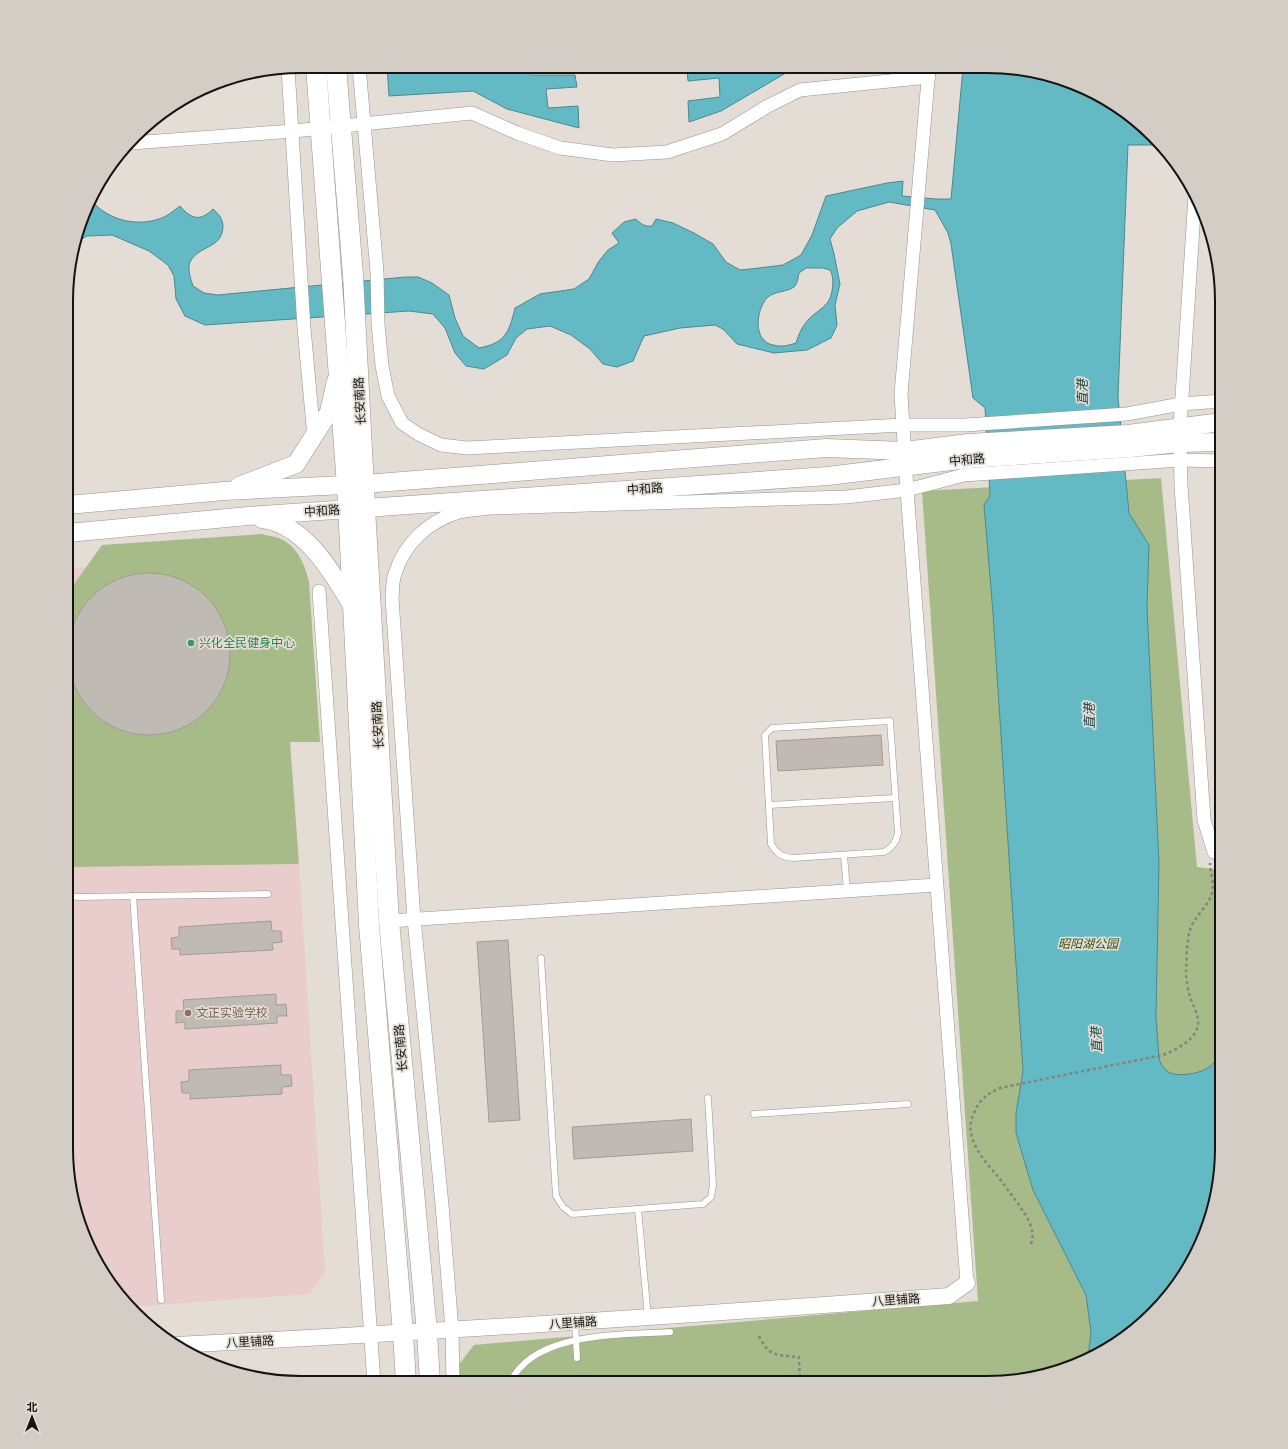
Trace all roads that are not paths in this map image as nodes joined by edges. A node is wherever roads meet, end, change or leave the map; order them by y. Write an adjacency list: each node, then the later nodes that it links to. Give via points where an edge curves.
1 (288, 73): 9 (street)
2 (316, 73): 8 (main road, 长安南路)
3 (336, 73): 7 (main road, 长安南路)
4 (360, 73): 6 (street)
5 (929, 73): 6 (street, via 800,90 722,134 667,152 613,155 560,148 472,113); 15 (street, via 901,394)
6 (364, 124): 7 (street); 15 (street, via 382,366 388,396 402,423 418,434 441,444 467,448)
7 (340, 125): 8 (street); 23 (main road, 长安南路, via 353,275)
8 (320, 128): 9 (street); 12 (main road, 长安南路)
9 (293, 131): 10 (street); 17 (street, via 304,328)
10 (138, 143)
11 (1194, 207): 14 (street)
12 (339, 366): 17 (main road, via 329,412); 23 (main road, 长安南路)
13 (1215, 402): 14 (street)
14 (1181, 404): 15 (street, via 1127,414 965,425); 19 (street)
15 (902, 425): 20 (street)
16 (1215, 426): 19 (main road, 中和路)
17 (314, 438): 25 (main road, via 296,464)
18 (1215, 442): 19 (main road, 中和路)
19 (1180, 444): 21 (street); 22 (main road, 中和路); 34 (street, via 1204,820)
20 (906, 458): 22 (main road, 中和路); 23 (main road, 中和路, via 826,448); 24 (street); 27 (main road, 中和路, via 828,476)
21 (1215, 458)
22 (967, 459): 24 (street)
23 (356, 485): 25 (main road, 中和路); 27 (main road, 长安南路)
24 (907, 490): 36 (street); 41 (street, via 846,497 490,508 460,512 436,521 417,535 394,574 392,598)
25 (224, 492): 26 (main road, 中和路)
26 (73, 505)
27 (356, 508): 28 (main road, 中和路); 31 (main road, 长安南路); 42 (main road, 长安南路)
28 (248, 516): 29 (main road, 中和路); 31 (main road, via 271,520 290,529 303,540 318,554)
29 (73, 533)
30 (319, 591): 56 (street)
31 (352, 605): 55 (main road, 长安南路, via 368,925)
32 (895, 798): 33 (lane); 33 (lane, via 890,720 772,728 765,735); 35 (lane, via 898,833 891,848 884,852)
33 (769, 805): 35 (lane, via 771,844 783,857)
34 (1215, 847)
35 (844, 855): 37 (lane)
36 (936, 885): 37 (street); 48 (street)
37 (847, 890): 41 (street)
38 (268, 894): 40 (lane)
39 (73, 896): 40 (lane)
40 (133, 896): 49 (lane)
41 (414, 919): 42 (street); 52 (street)
42 (389, 921): 53 (main road, 长安南路)
43 (541, 958): 47 (lane, via 556,1196 563,1207 572,1214)
44 (708, 1098): 47 (lane, via 713,1185 711,1197 703,1204)
45 (908, 1104): 46 (lane)
46 (754, 1114)
47 (638, 1209): 50 (lane)
48 (967, 1283): 50 (street, 八里铺路, via 949,1296)
49 (161, 1300)
50 (648, 1318): 51 (street, 八里铺路)
51 (575, 1323): 52 (street, 八里铺路); 57 (lane)
52 (452, 1330): 53 (street, 八里铺路); 63 (street)
53 (427, 1332): 55 (street, 八里铺路); 62 (main road, 长安南路)
54 (670, 1332): 57 (lane, via 593,1337)
55 (403, 1333): 56 (street, 八里铺路); 61 (main road, 长安南路)
56 (371, 1336): 58 (street, 八里铺路); 60 (street)
57 (576, 1341): 59 (lane); 64 (lane, via 544,1350 524,1362)
58 (186, 1345)
59 (577, 1358)
60 (374, 1376)
61 (406, 1376)
62 (430, 1376)
63 (453, 1376)
64 (513, 1376)

